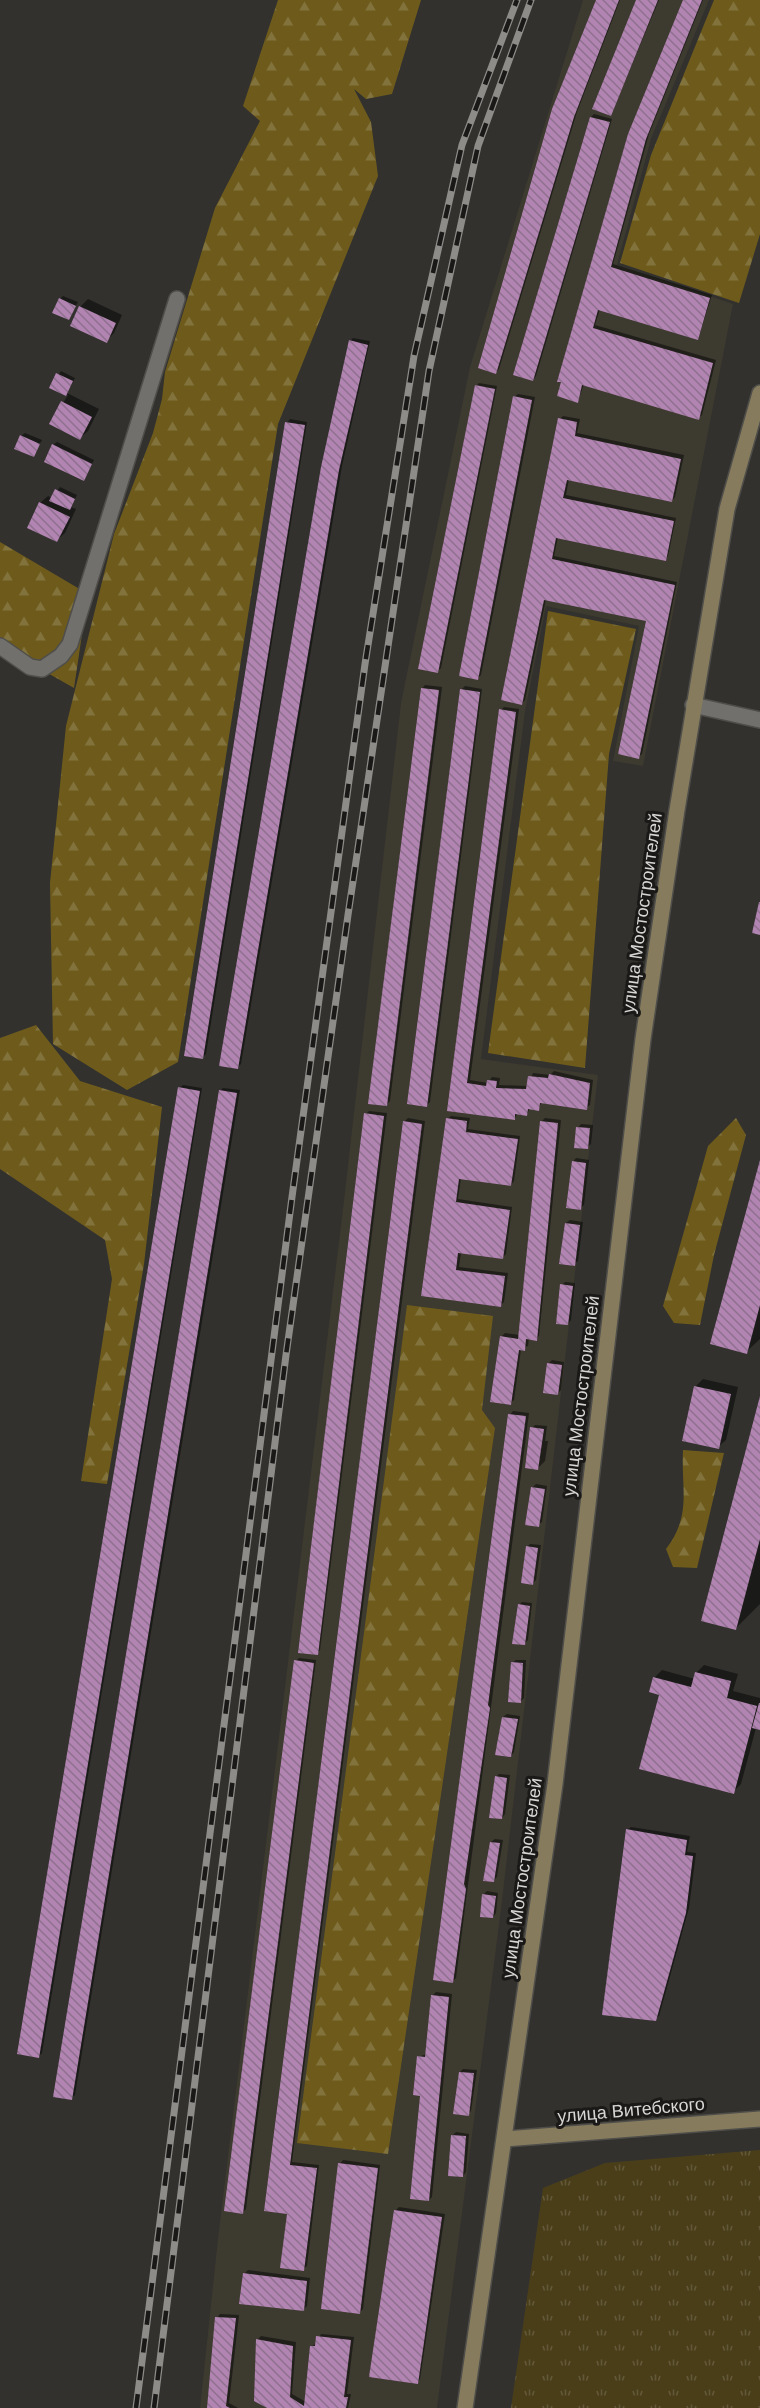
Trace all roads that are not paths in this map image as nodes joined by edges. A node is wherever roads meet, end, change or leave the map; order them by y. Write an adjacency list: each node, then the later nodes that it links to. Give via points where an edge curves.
1 (177, 299): 3 (street, via 70,644 42,669 30,667)
2 (760, 393): 4 (main road, улица Мостостроителей, via 727,509)
3 (0, 646)
4 (693, 705): 5 (street); 7 (main road, улица Мостостроителей, via 643,1039 555,1784)
5 (760, 720)
6 (760, 2119): 7 (main road, улица Витебского)
7 (504, 2139): 8 (main road, улица Мостостроителей)
8 (465, 2408)

